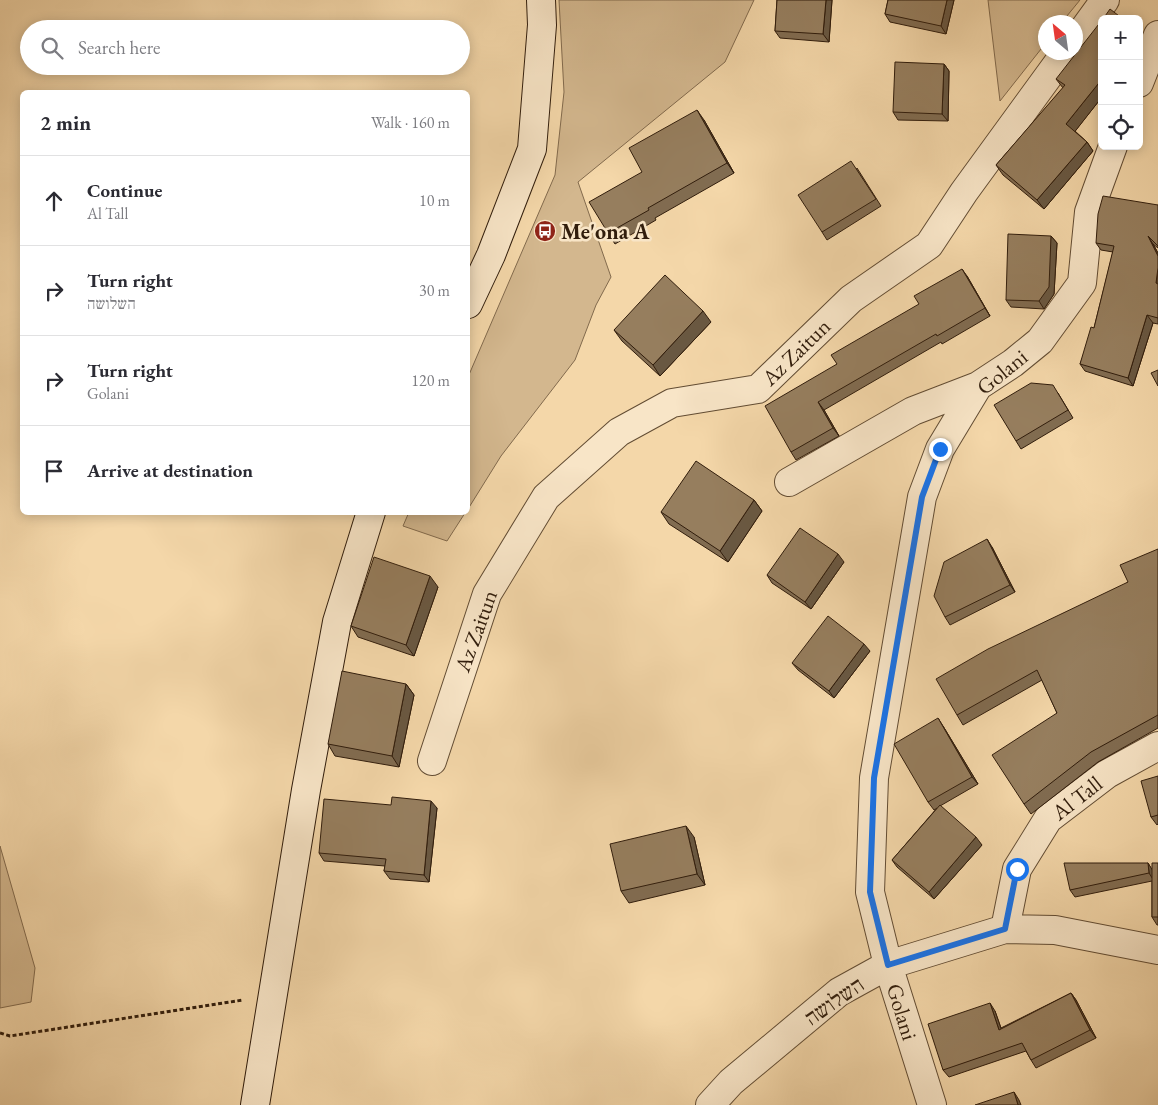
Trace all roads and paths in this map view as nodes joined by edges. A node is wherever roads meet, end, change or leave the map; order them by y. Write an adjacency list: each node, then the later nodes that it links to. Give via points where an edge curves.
1 (541, 0): 8 (street, via 542,25 532,149)
2 (1105, 0): 3 (street)
3 (1083, 30)
4 (1158, 35): 6 (street)
5 (1060, 60): 13 (street, Az Zaitun, via 929,245 850,299 758,389 672,403 619,432 546,497 487,594)
6 (1143, 73)
7 (1112, 150): 9 (street, Golani, via 1089,212 1082,284 1040,341)
8 (470, 300)
9 (978, 386): 10 (street, via 913,411); 16 (street, Golani, via 940,449 922,497 874,778 870,892)
10 (790, 482)
11 (370, 515): 17 (street, via 337,622)
12 (1158, 746): 14 (street, Al Tall, via 1107,774 1048,819 1017,869)
13 (432, 761)
14 (1005, 929): 15 (street, השלושה, via 1055,930); 16 (street, השלושה)
15 (1158, 950)
16 (888, 965): 20 (street, השלושה, via 839,992 730,1082); 21 (street, Golani)
17 (273, 996): 18 (path, via 10,1036); 19 (street)
18 (0, 1033)
19 (255, 1105)
20 (710, 1105)
21 (932, 1105)

